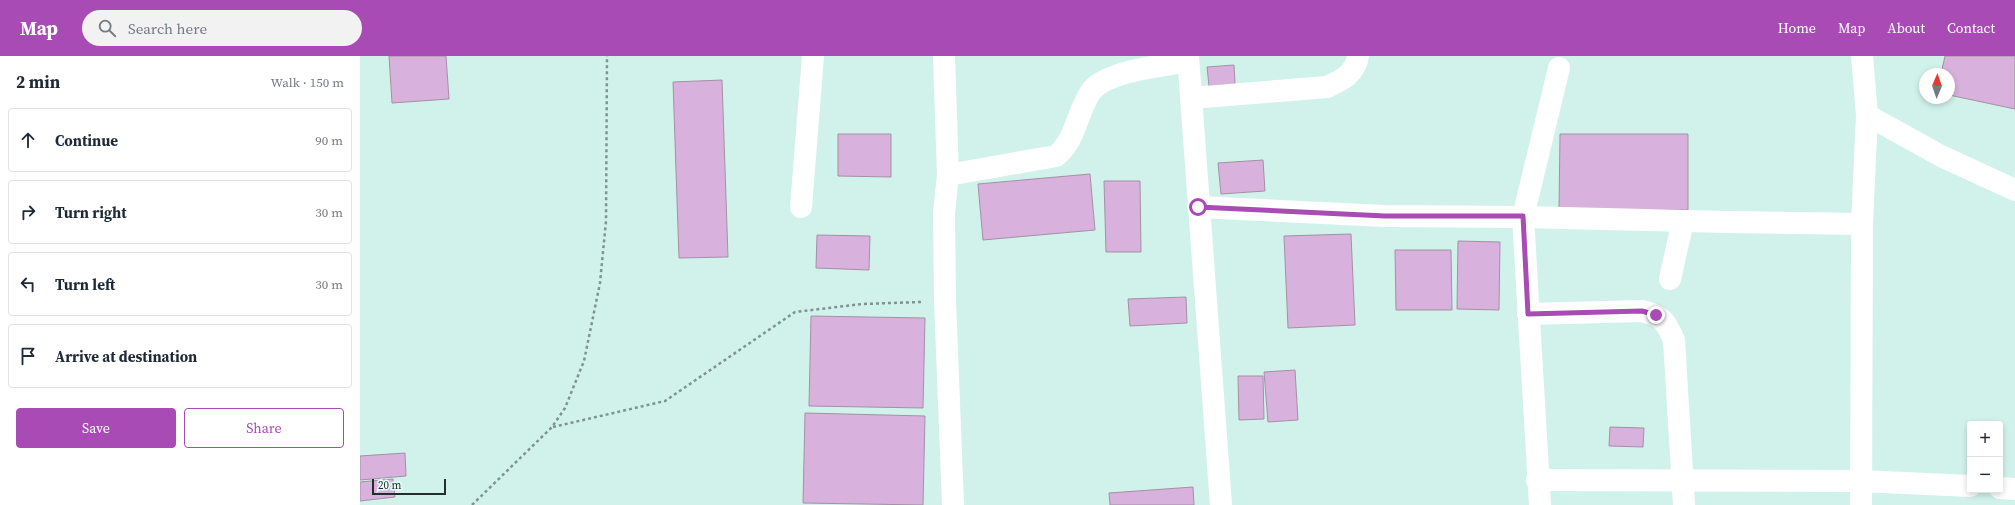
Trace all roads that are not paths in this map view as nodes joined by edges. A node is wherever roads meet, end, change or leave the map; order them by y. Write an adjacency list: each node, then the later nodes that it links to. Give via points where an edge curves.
1 (813, 56): 11 (street)
2 (944, 56): 9 (street)
3 (1358, 56): 7 (street, via 1356,65 1345,78 1327,87)
4 (1862, 56): 8 (street)
5 (1188, 58): 7 (street); 9 (street, via 1108,79 1093,89 1085,100 1065,149 1056,156)
6 (1559, 68): 13 (street)
7 (1191, 98): 12 (street)
8 (1867, 115): 10 (street, via 1942,156); 15 (street)
9 (948, 175): 24 (street, via 944,213 945,300)
10 (2015, 190)
11 (801, 207)
12 (1198, 207): 13 (street, via 1385,216); 25 (street)
13 (1523, 216): 14 (street); 17 (street)
14 (1683, 221): 15 (street); 16 (street)
15 (1862, 224): 20 (street)
16 (1670, 279)
17 (1528, 314): 18 (street); 19 (street, via 1642,311 1656,315 1666,323 1674,340)
18 (1538, 480): 19 (street); 26 (street)
19 (1682, 480): 20 (street); 27 (street)
20 (1861, 481): 21 (street); 28 (street)
21 (1967, 486)
22 (2003, 488): 23 (street)
23 (2015, 489)
24 (953, 505)
25 (1221, 505)
26 (1540, 505)
27 (1684, 505)
28 (1860, 505)

